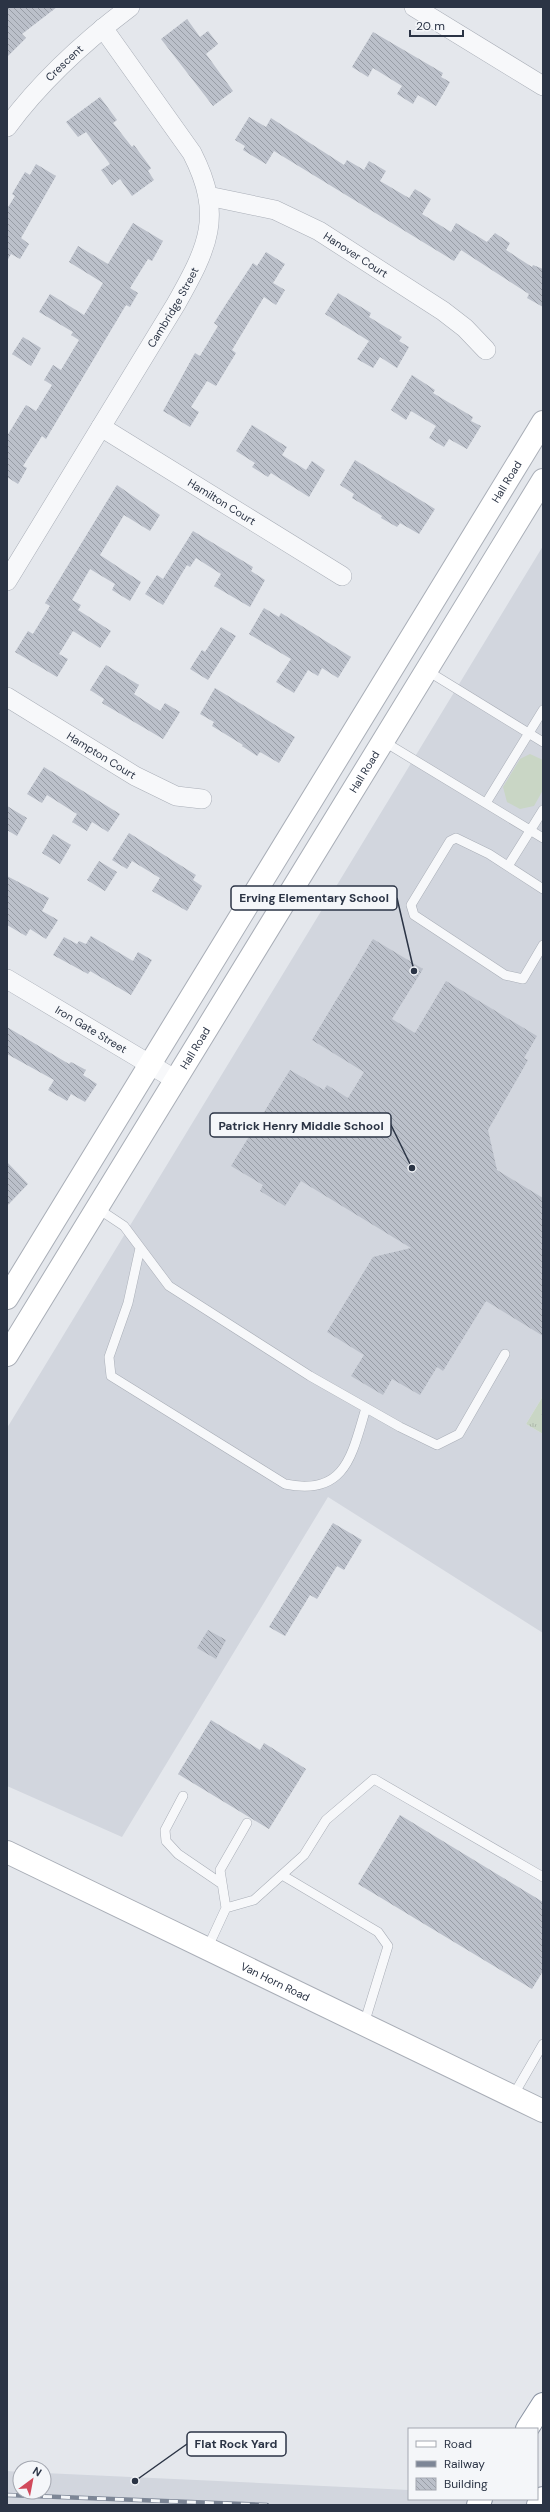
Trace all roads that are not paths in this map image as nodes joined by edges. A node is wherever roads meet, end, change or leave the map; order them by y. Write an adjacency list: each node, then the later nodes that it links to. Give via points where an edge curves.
1 (130, 7): 3 (street, Crescent)
2 (414, 7): 4 (street)
3 (102, 28): 5 (street, Crescent, via 44,84); 6 (street, Cambridge Street, via 192,153 201,171)
4 (543, 86)
5 (7, 127)
6 (208, 196): 7 (street, Hanover Court, via 254,204 306,224 443,311 465,328); 9 (street, Cambridge Street, via 209,227 200,261)
7 (486, 350)
8 (543, 422): 16 (main road, Hall Road)
9 (101, 427): 11 (street, Hamilton Court); 12 (street, Cambridge Street)
10 (543, 480): 13 (main road, Hall Road)
11 (342, 576)
12 (7, 581)
13 (426, 670): 17 (lane); 18 (main road, Hall Road)
14 (7, 697): 20 (street, Hampton Court, via 135,776 176,796)
15 (543, 710): 17 (lane)
16 (357, 725): 18 (main road, Hall Road); 29 (main road, Hall Road)
17 (529, 732): 19 (lane); 21 (lane)
18 (383, 741): 21 (lane); 30 (main road, Hall Road)
19 (543, 742)
20 (202, 799)
21 (486, 803): 23 (lane)
22 (543, 810): 23 (lane)
23 (530, 830): 24 (lane); 25 (lane)
24 (543, 838)
25 (508, 866): 26 (lane); 27 (lane, via 456,838 450,841 411,905 414,915 505,975 523,979)
26 (543, 889)
27 (543, 944)
28 (7, 979): 29 (street, Iron Gate Street)
29 (150, 1064): 30 (street, Iron Gate Street); 31 (main road, Hall Road)
30 (176, 1080): 32 (main road, Hall Road)
31 (72, 1192): 32 (main road); 34 (main road, Hall Road)
32 (97, 1208): 33 (lane, via 124,1226); 36 (main road, Hall Road)
33 (140, 1248): 37 (lane, via 169,1286 304,1372); 37 (lane, via 128,1303 109,1357 111,1376 285,1484 304,1488 335,1478 340,1472 350,1459)
34 (7, 1298)
35 (505, 1354): 37 (lane, via 459,1434 437,1445)
36 (7, 1355)
37 (366, 1408)
38 (183, 1796): 43 (lane, via 165,1830 166,1841 178,1854)
39 (247, 1823): 43 (lane, via 220,1870)
40 (7, 1852): 45 (main road, Van Horn Road)
41 (282, 1875): 42 (lane, via 304,1855 326,1820 374,1779); 44 (lane, via 254,1900); 46 (lane, via 378,1932 388,1946)
42 (543, 1877)
43 (222, 1884): 44 (lane)
44 (226, 1908): 45 (lane)
45 (207, 1948): 46 (main road, Van Horn Road)
46 (364, 2024): 48 (main road, Van Horn Road)
47 (543, 2044): 48 (lane)
48 (512, 2096): 49 (main road, Van Horn Road)
49 (543, 2111)
50 (543, 2404): 51 (main road)
51 (528, 2428)
52 (543, 2498): 53 (main road)
53 (538, 2505)

